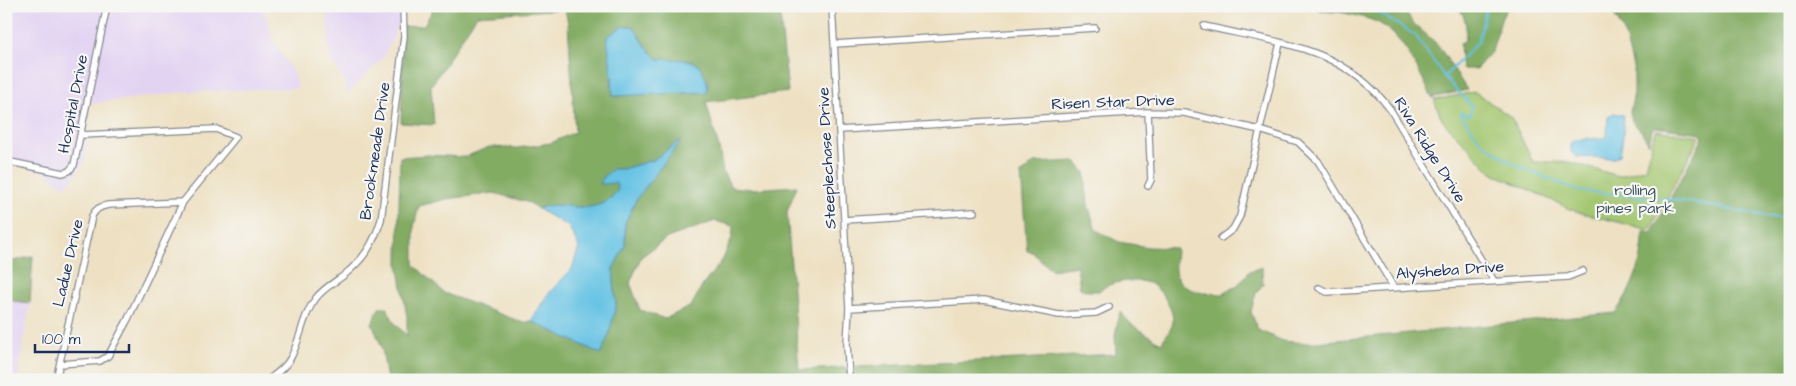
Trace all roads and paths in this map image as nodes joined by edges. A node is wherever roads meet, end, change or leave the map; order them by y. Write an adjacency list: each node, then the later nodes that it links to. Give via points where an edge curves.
1 (106, 6): 11 (street, Hospital Drive)
2 (403, 6): 26 (street, Brookmeade Drive, via 404,36 381,220 376,237 358,262 316,299 290,359)
3 (832, 6): 7 (street, Steeplechase Drive)
4 (1204, 26): 6 (street, Riva Ridge Drive)
5 (1095, 28): 7 (street)
6 (1280, 43): 10 (street); 19 (street, Riva Ridge Drive, via 1336,62 1361,78 1382,99)
7 (834, 44): 9 (street, Steeplechase Drive)
8 (1148, 112): 9 (street, Risen Star Drive); 10 (street, Risen Star Drive, via 1184,113); 13 (street, via 1151,180)
9 (839, 130): 16 (street, Steeplechase Drive)
10 (1260, 130): 17 (street, via 1240,216 1233,229); 21 (street, Risen Star Drive, via 1298,142 1318,161)
11 (80, 135): 12 (street, Hospital Drive, via 74,165 69,171 62,173); 14 (street, via 216,129 236,137)
12 (6, 161)
13 (1148, 186)
14 (183, 202): 24 (street, via 108,356 100,361); 24 (street, Ladue Drive, via 108,206 95,211)
15 (974, 212): 16 (street)
16 (844, 220): 23 (street, Steeplechase Drive)
17 (1221, 238)
18 (1583, 270): 19 (street, Alysheba Drive, via 1568,276)
19 (1494, 281): 21 (street, Alysheba Drive)
20 (1319, 288): 21 (street, Alysheba Drive, via 1327,292)
21 (1394, 288)
22 (1109, 306): 23 (street, via 1096,313 1059,315 984,300)
23 (849, 308): 27 (street, Steeplechase Drive)
24 (60, 364): 25 (street, Ladue Drive)
25 (56, 380)
26 (268, 380)
27 (849, 380)

